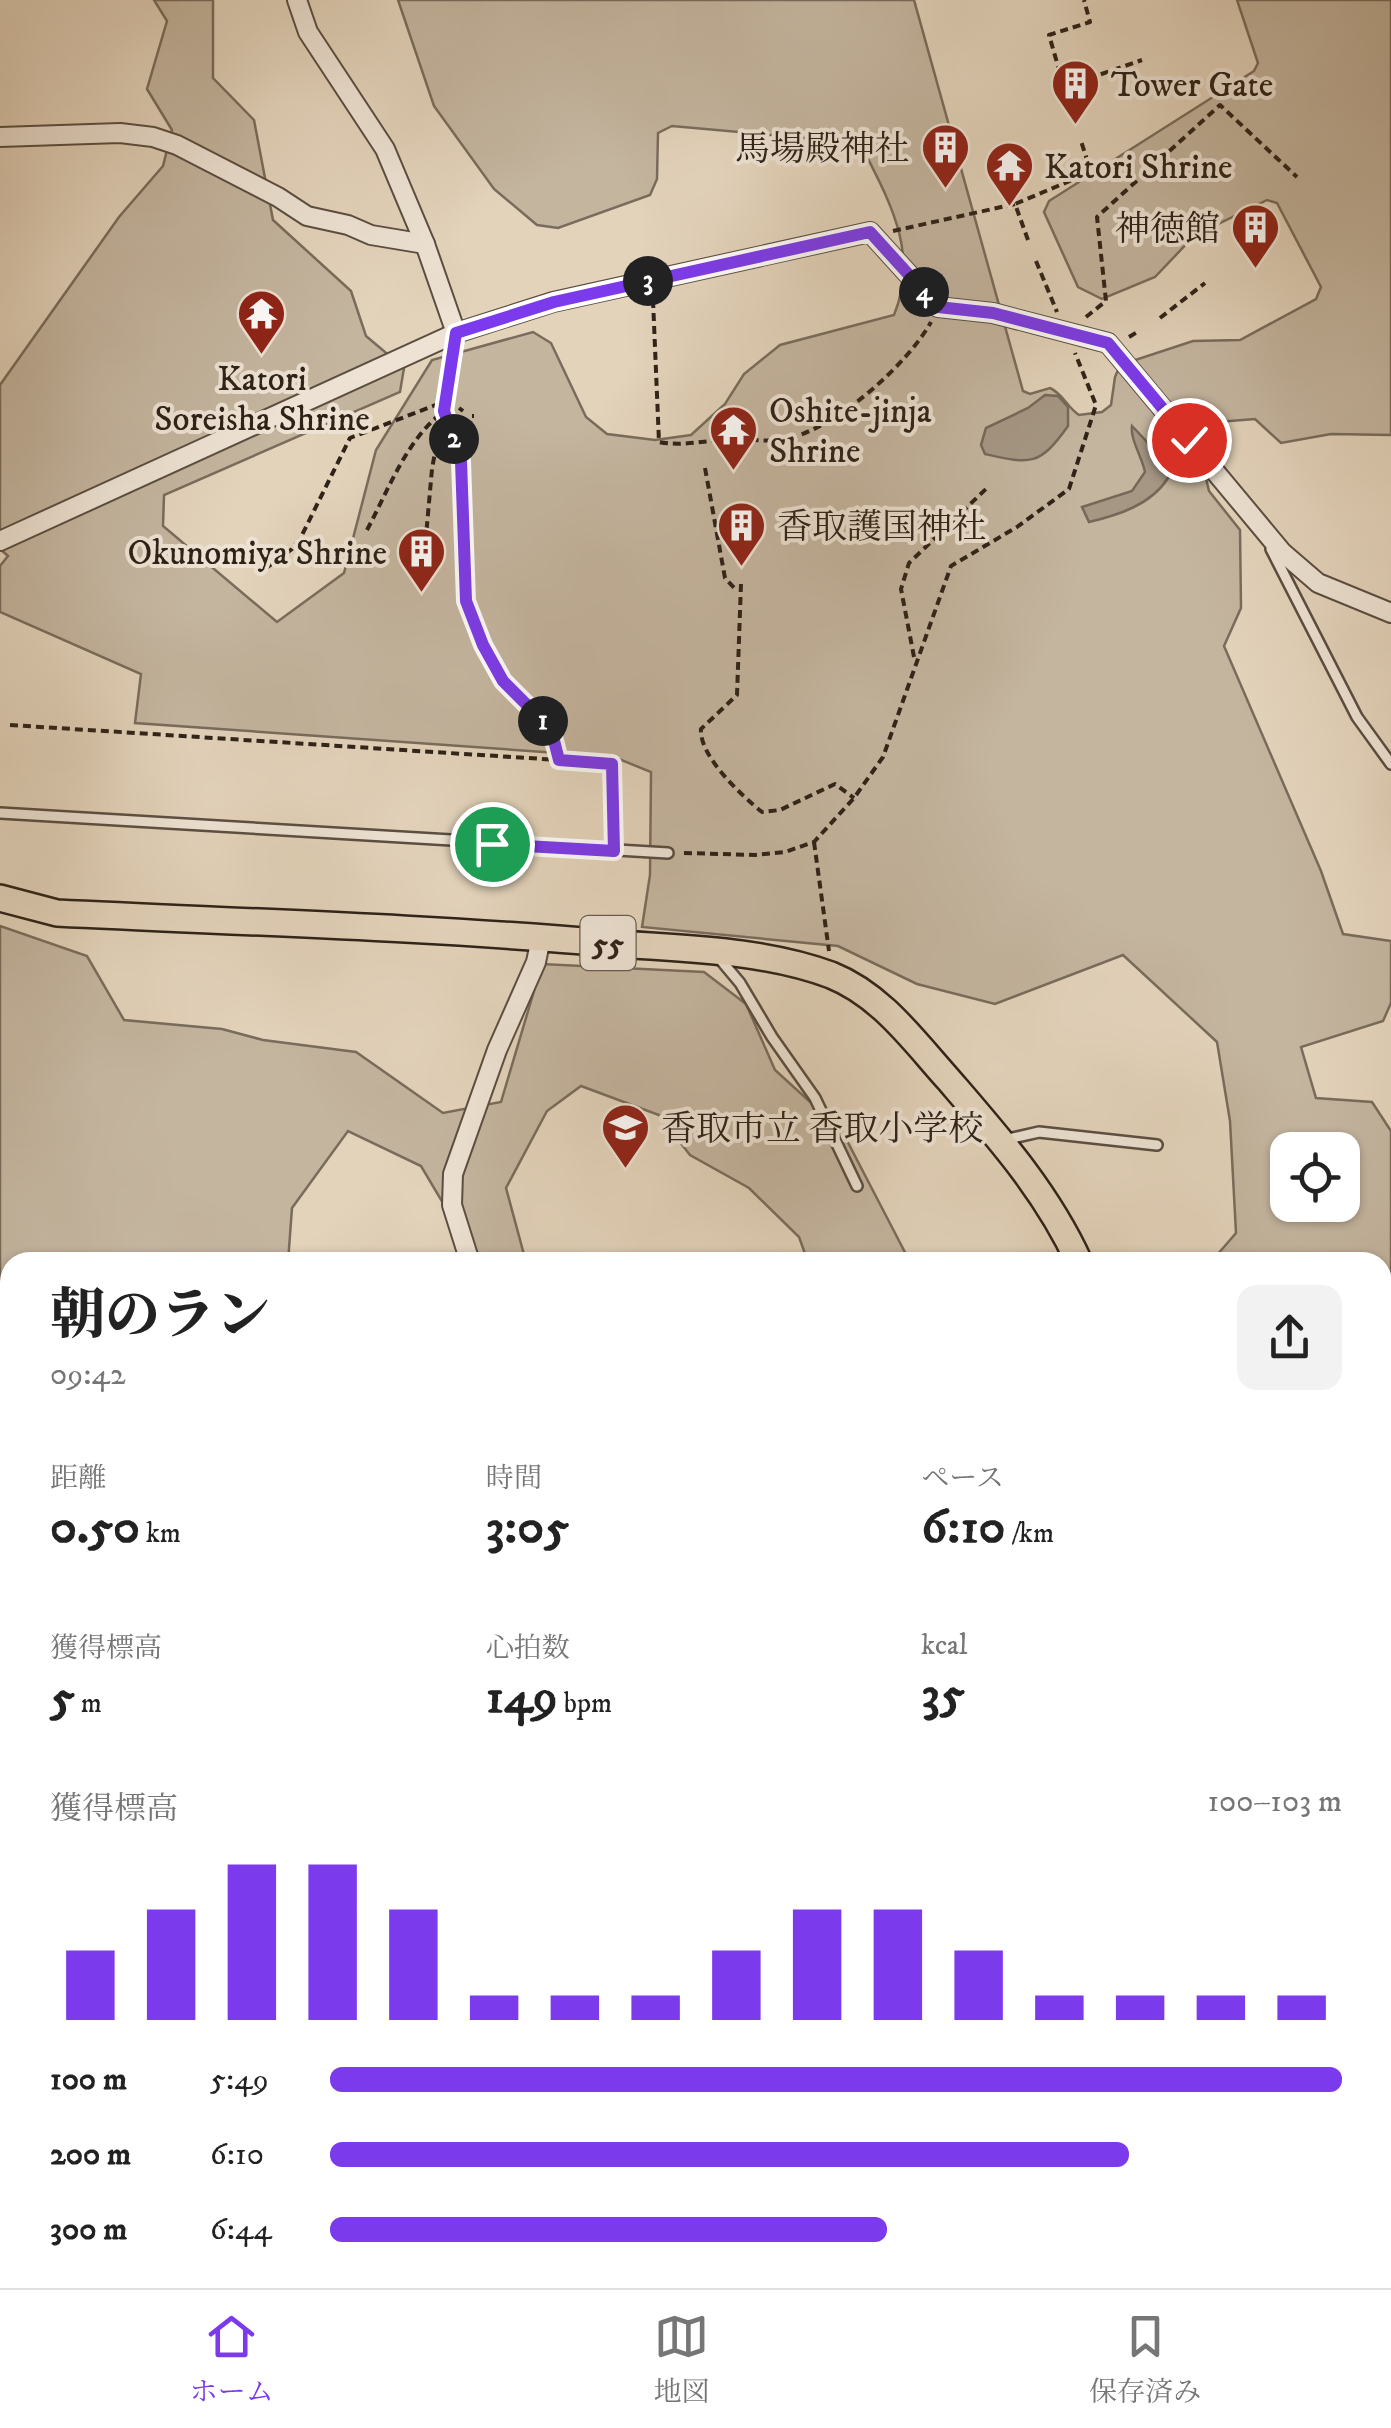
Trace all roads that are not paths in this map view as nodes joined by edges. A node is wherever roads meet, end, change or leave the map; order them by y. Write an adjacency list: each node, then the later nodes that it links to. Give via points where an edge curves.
1 (297, 0): 3 (street, via 324,61 385,149)
2 (0, 137): 3 (street, via 153,137 307,216)
3 (425, 244): 4 (street)
4 (456, 333): 5 (street, via 554,302 870,232 938,307 993,313 1108,343); 6 (street)
5 (1258, 524): 7 (street, via 1318,583); 8 (lane, via 1357,716)
6 (0, 541)
7 (1391, 614)
8 (1391, 764)
9 (0, 813): 10 (lane)
10 (673, 853)
11 (0, 898): 12 (main road, 55, via 57,913)
12 (541, 938): 13 (main road, 55); 17 (street, via 453,1174 452,1205)
13 (714, 952): 14 (main road, 55, via 832,976 888,1011); 16 (lane, via 815,1098)
14 (1001, 1141): 15 (lane, via 1040,1132); 18 (main road, 55, via 1036,1184)
15 (1157, 1145)
16 (857, 1186)
17 (467, 1252)
18 (1074, 1252)

